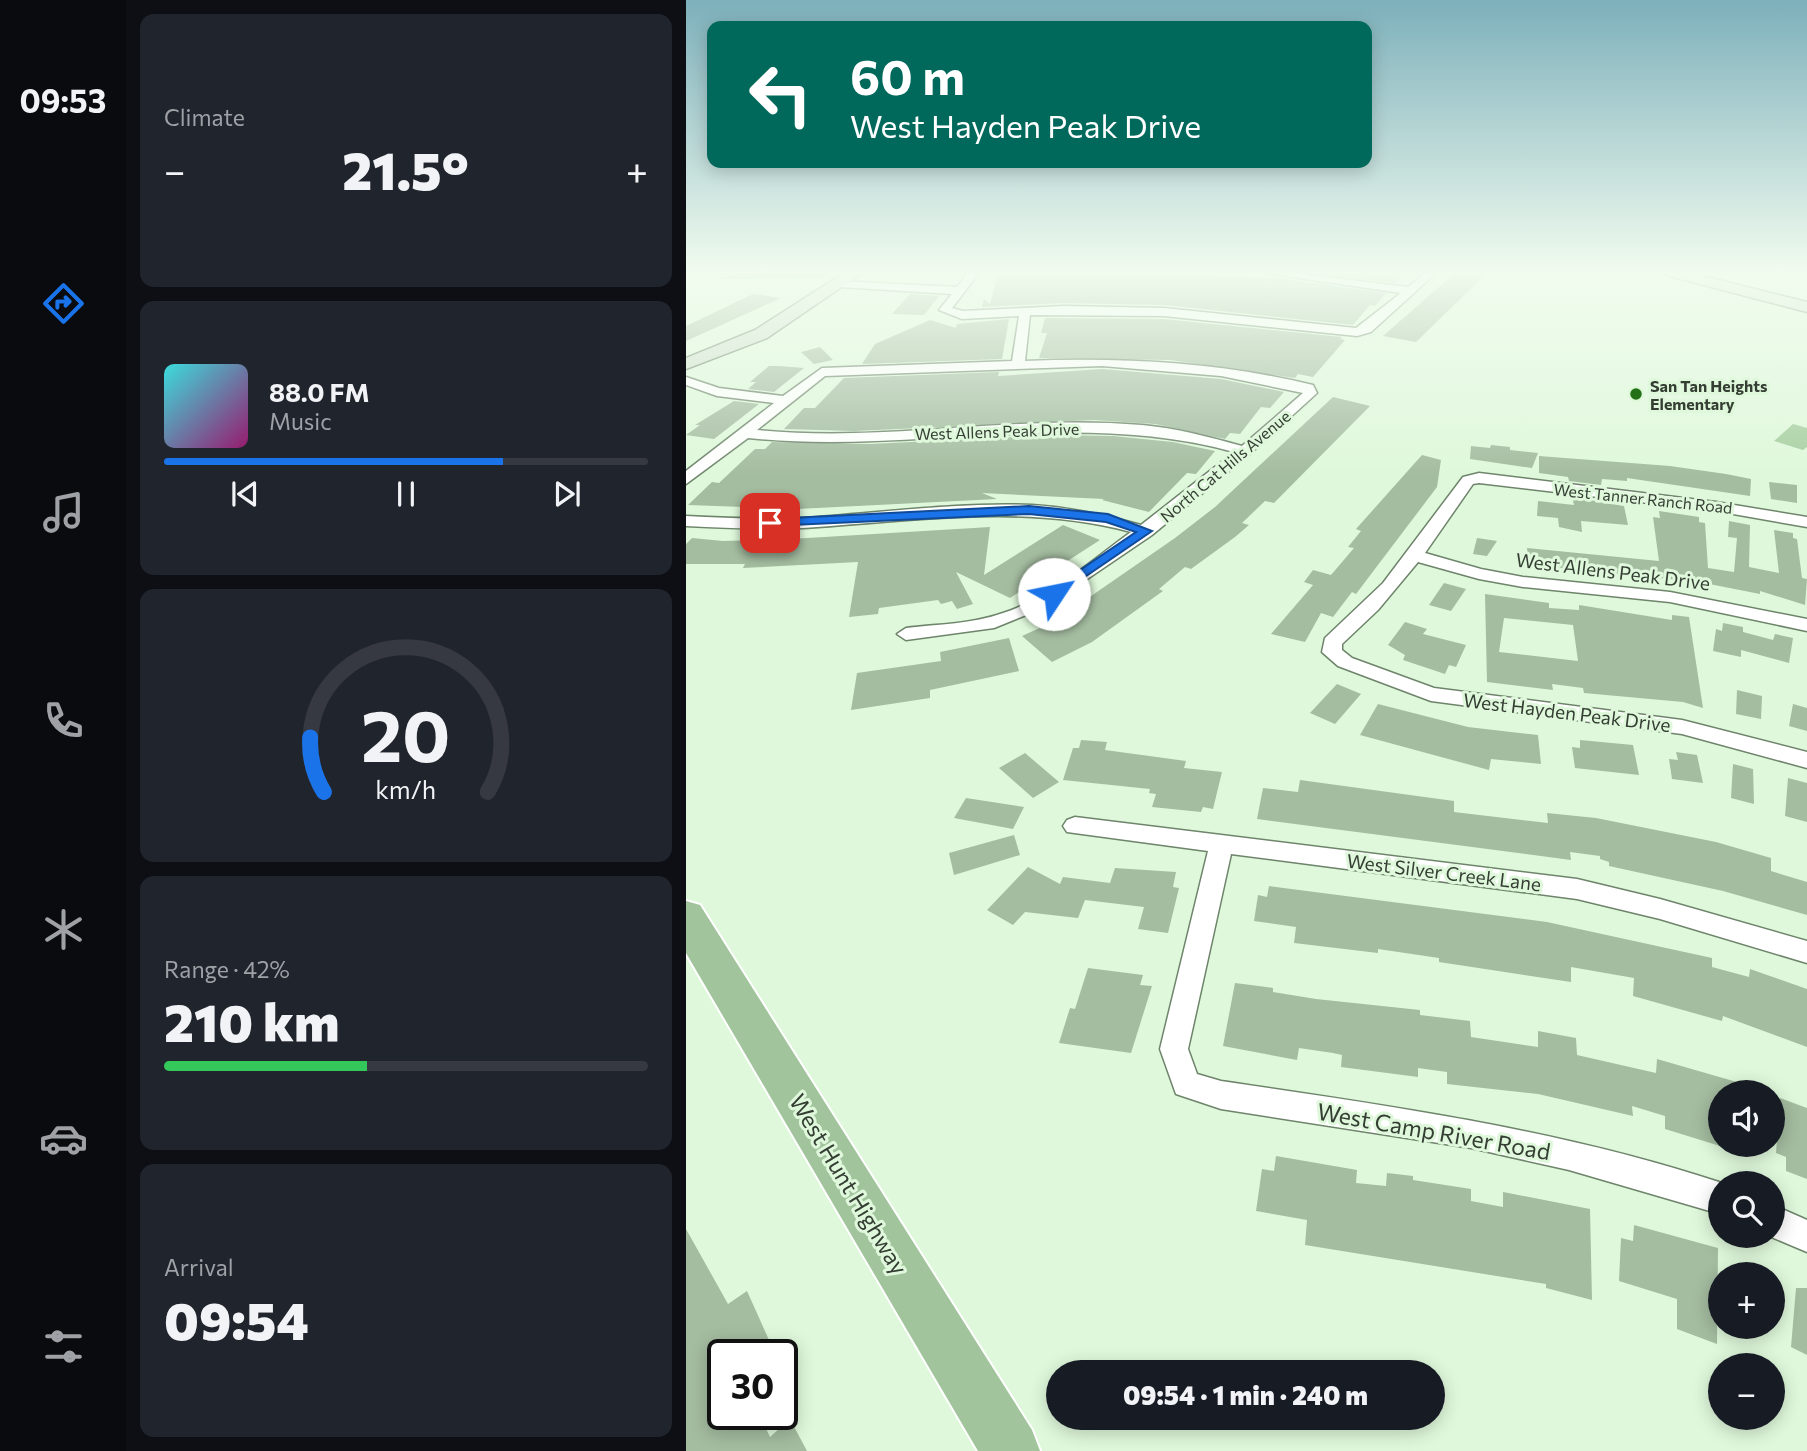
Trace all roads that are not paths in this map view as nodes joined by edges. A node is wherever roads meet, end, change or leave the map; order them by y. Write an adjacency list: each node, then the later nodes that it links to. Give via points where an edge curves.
1 (725, 341): 4 (street)
2 (744, 341): 5 (street)
3 (1021, 341): 6 (street)
4 (686, 356)
5 (686, 364)
6 (1018, 364): 8 (street, via 822,372); 10 (street, North Cat Hills Avenue, via 1165,366 1308,388 1306,398)
7 (686, 381): 8 (street, via 717,392)
8 (788, 401): 9 (street)
9 (746, 433): 10 (street, West Allens Peak Drive, via 833,439 1072,427 1198,438); 11 (street)
10 (1245, 451): 14 (street, North Cat Hills Avenue)
11 (686, 479)
12 (686, 521): 14 (street, via 797,522 1029,510 1108,518)
13 (1807, 522): 15 (street, West Tanner Ranch Road, via 1704,504 1479,477 1468,480)
14 (1146, 531): 17 (street, North Cat Hills Avenue, via 1023,613 999,621)
15 (1415, 555): 16 (street, West Allens Peak Drive, via 1490,576 1670,597); 18 (street, West Hayden Peak Drive, via 1357,623 1332,642 1332,652 1345,662 1431,694 1682,727)
16 (1807, 625)
17 (906, 634)
18 (1807, 760)
19 (1075, 826): 20 (street, West Silver Creek Lane)
20 (1221, 846): 22 (street, West Silver Creek Lane, via 1577,889); 23 (street, West Camp River Road, via 1174,1049 1186,1084 1221,1095 1471,1133)
21 (686, 918): 26 (main road, West Hunt Highway)
22 (1807, 952)
23 (1708, 1195)
24 (1785, 1226): 25 (street)
25 (1807, 1236)
26 (1011, 1451)

